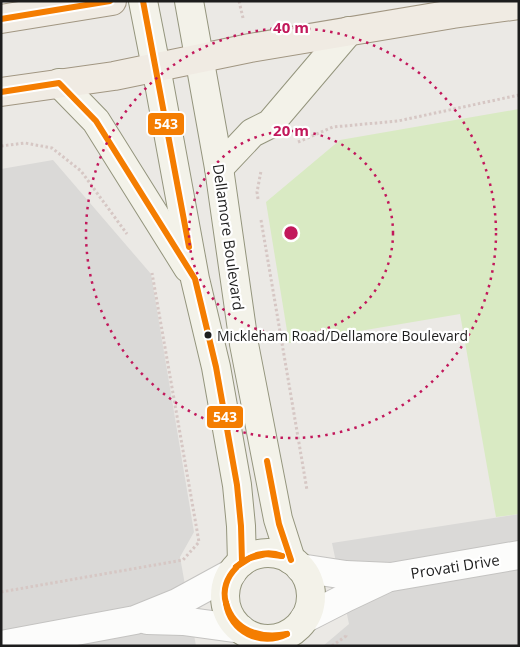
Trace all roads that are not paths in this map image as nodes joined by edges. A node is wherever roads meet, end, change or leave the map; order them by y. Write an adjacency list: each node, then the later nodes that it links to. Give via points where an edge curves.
1 (112, 1): 5 (main road)
2 (143, 1): 8 (street)
3 (189, 1): 7 (street, Dellamore Boulevard)
4 (519, 4): 6 (main road)
5 (1, 19)
6 (349, 31): 7 (main road); 11 (street, via 270,124 252,133)
7 (199, 59): 8 (main road); 11 (street, Dellamore Boulevard)
8 (156, 67): 9 (main road); 12 (street)
9 (59, 83): 10 (main road); 12 (street, via 96,121)
10 (1, 92)
11 (219, 168): 14 (street, Dellamore Boulevard, via 244,344 278,519)
12 (195, 279): 15 (street, via 216,366 237,485 241,526)
13 (519, 555): 16 (street, Provati Drive)
14 (295, 564): 15 (street, via 279,555 266,554 253,556); 16 (street, Provati Drive, via 346,575); 18 (street, via 308,580 310,593 310,607)
15 (237, 567): 17 (street, via 177,603); 19 (street, via 227,584 225,596 232,620)
16 (391, 577): 18 (street, Provati Drive, via 338,602)
17 (135, 620): 19 (street, via 183,621); 20 (street)
18 (298, 631): 19 (street, via 274,639)
19 (247, 637)
20 (1, 645)

